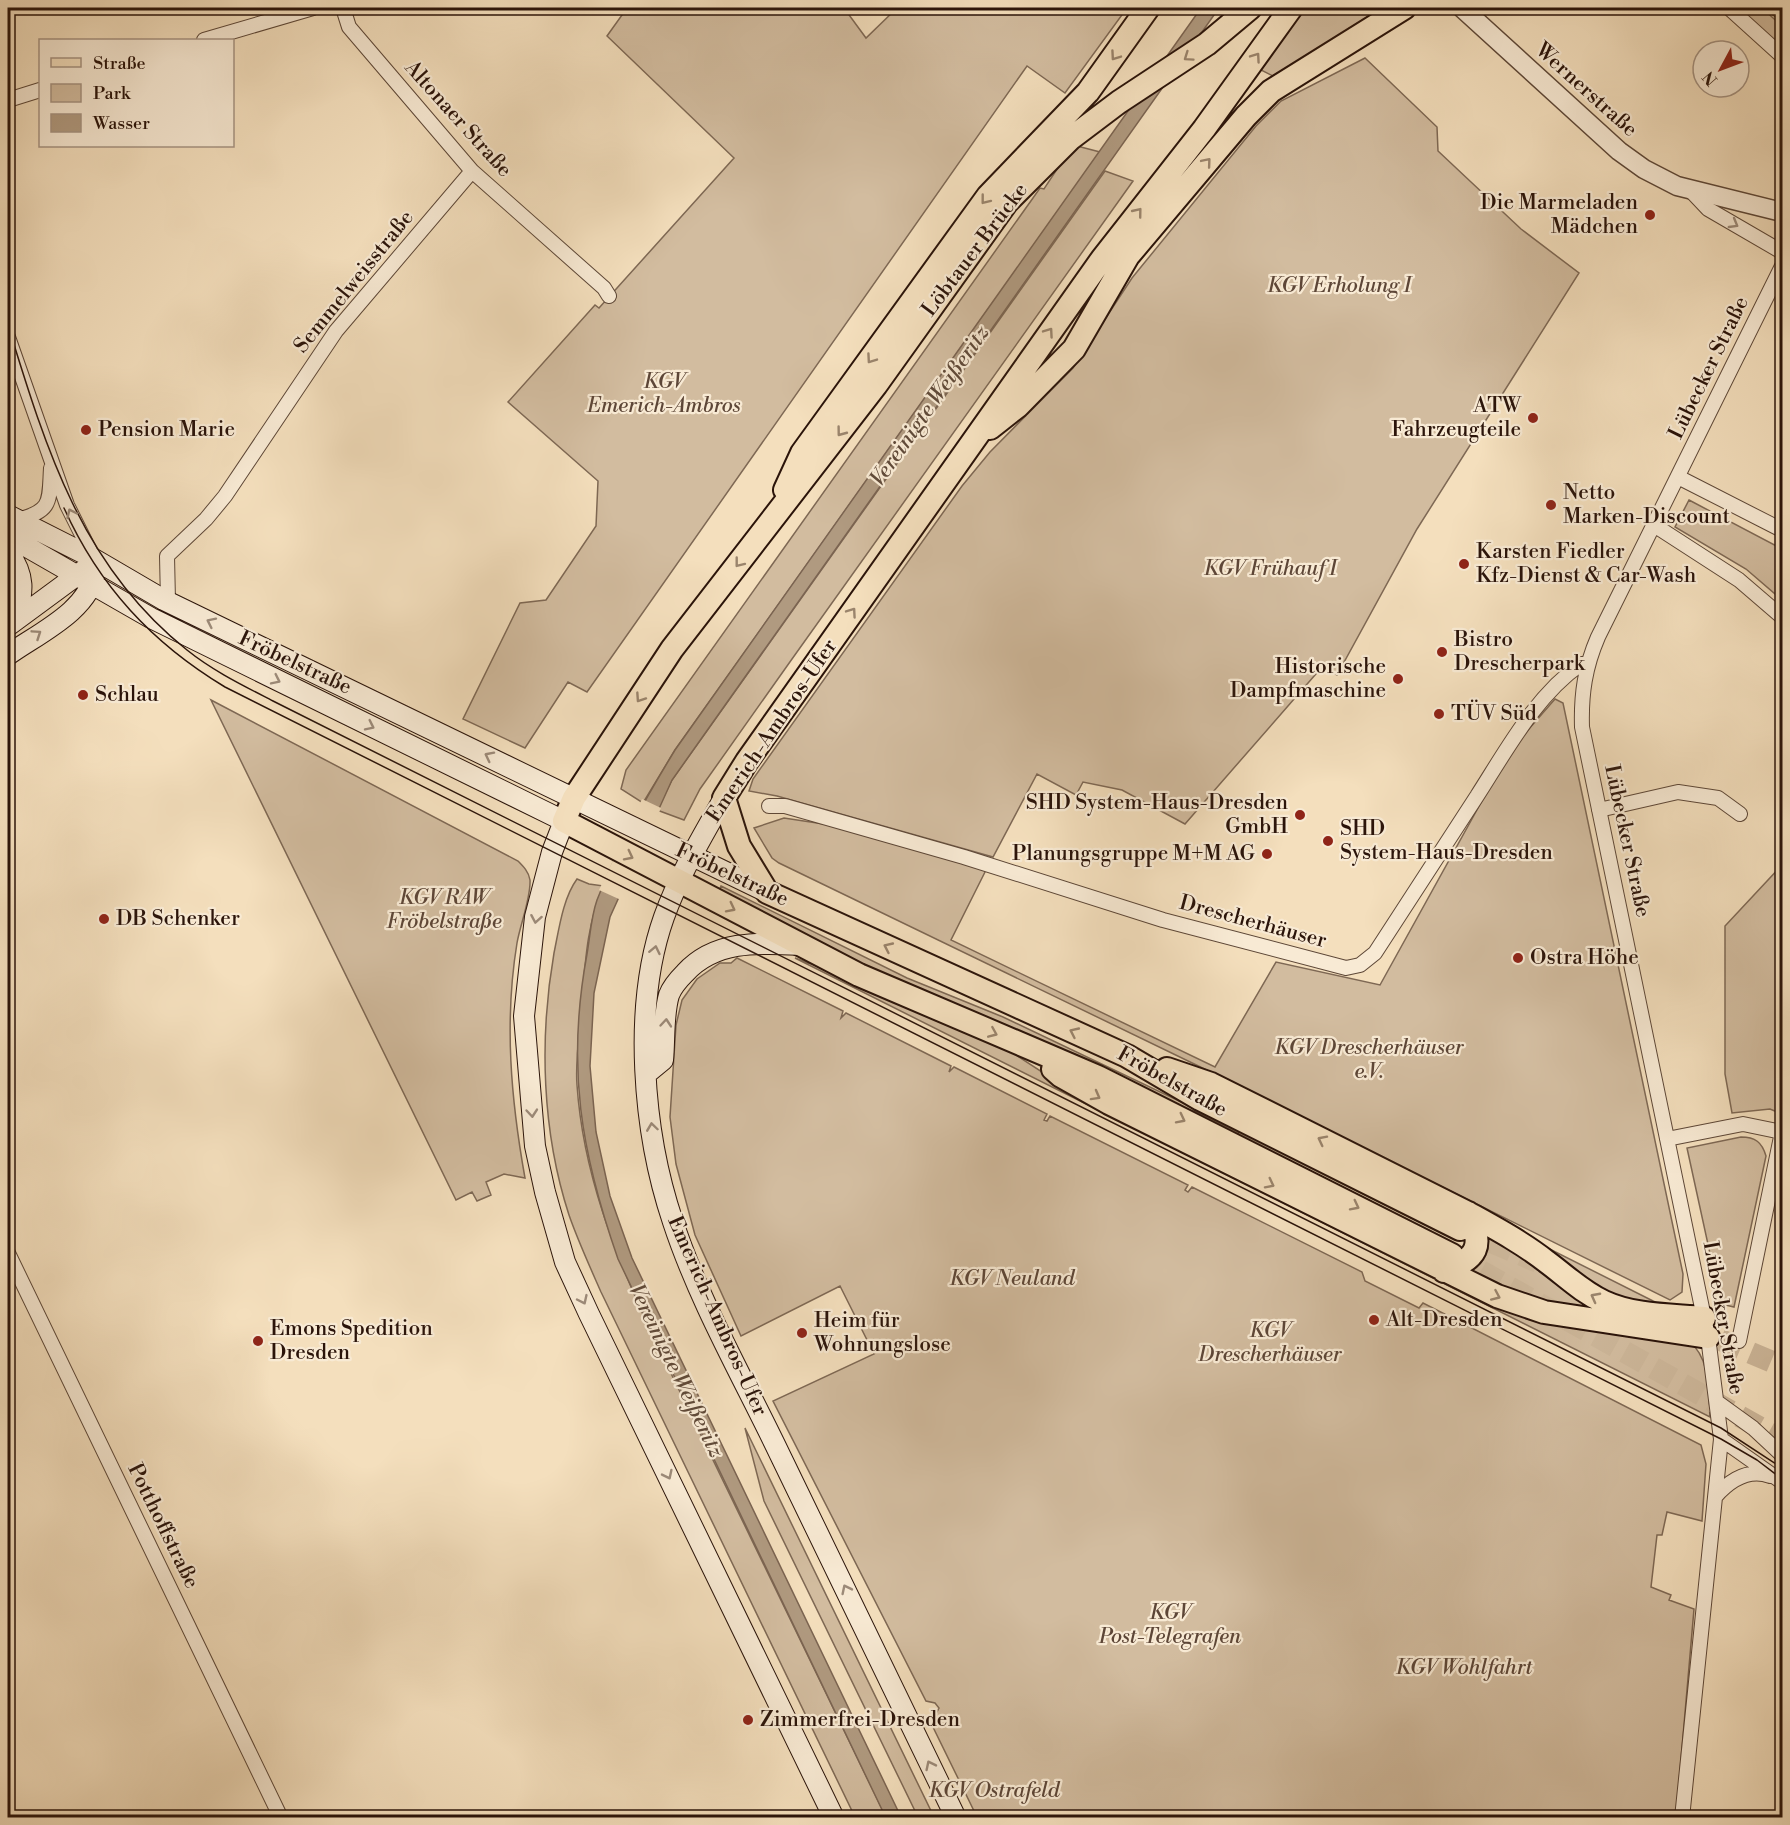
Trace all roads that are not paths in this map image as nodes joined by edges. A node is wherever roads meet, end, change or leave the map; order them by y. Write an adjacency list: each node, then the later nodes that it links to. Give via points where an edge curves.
1 (313, 8): 11 (street)
2 (343, 8): 15 (street, Altonaer Straße, via 349,27)
3 (1148, 8): 25 (main road, one-way to 25, via 1088,92 1011,170 970,219 802,453)
4 (1250, 8): 25 (main road, Löbtauer Brücke, one-way to 25, via 1200,49 1094,120 1030,176 994,219 876,385)
5 (1291, 8): 22 (main road, one-way to 5, via 1102,258 1191,146)
6 (1404, 8): 22 (main road, one-way to 6, via 1018,406 1074,349 1128,256 1246,116 1271,91)
7 (1462, 8): 16 (street, Wernerstraße, via 1619,151 1661,179)
8 (1729, 8): 12 (street)
9 (1776, 8): 10 (street)
10 (1782, 13)
11 (207, 39)
12 (1782, 56)
13 (39, 90): 14 (street)
14 (8, 100)
15 (472, 171): 20 (street, Altonaer Straße); 32 (street, Semmelweisstraße, via 336,331 225,496 167,556)
16 (1690, 190): 17 (street, Wernerstraße); 18 (street, Wernerstraße, one-way to 18, via 1708,209)
17 (1782, 212)
18 (1782, 252)
19 (1782, 266): 24 (street, Lübecker Straße)
20 (609, 296)
21 (8, 337): 23 (street)
22 (976, 438): 38 (main road, Emerich-Ambros-Ufer, one-way to 22)
23 (51, 463): 26 (street, via 50,499 44,509); 30 (street, one-way to 23)
24 (1678, 477): 27 (street, Lübecker Straße); 28 (street)
25 (775, 517): 37 (main road, one-way to 37, via 672,649)
26 (11, 523): 30 (main road, Fröbelstraße); 31 (main road, Fröbelstraße)
27 (1654, 525): 33 (street, via 1739,580); 36 (street, Lübecker Straße)
28 (1782, 530)
29 (8, 551): 34 (main road, via 22,577 22,594)
30 (95, 561): 31 (main road); 32 (main road, Fröbelstraße)
31 (85, 581): 34 (main road); 35 (main road, one-way to 31, via 66,614); 42 (main road, Fröbelstraße, one-way to 42, via 151,618)
32 (168, 601): 37 (main road, Fröbelstraße, one-way to 32)
33 (1782, 617)
34 (12, 623)
35 (8, 655)
36 (1588, 664): 39 (street, Drescherhäuser, via 1575,668 1547,694 1504,753 1375,953 1360,965 1346,968 1163,921 964,857 785,806); 40 (street, Lübecker Straße, via 1582,690 1582,728)
37 (574, 798): 42 (main road); 43 (main road, Fröbelstraße)
38 (724, 798): 43 (main road, Emerich-Ambros-Ufer); 45 (main road, via 739,846)
39 (769, 806)
40 (1599, 810): 41 (street, via 1678,792 1718,798); 49 (street, Lübecker Straße)
41 (1740, 814)
42 (564, 821): 44 (main road, Fröbelstraße, one-way to 44); 61 (main road, one-way to 61, via 535,917 524,1017 536,1146 553,1227 589,1314)
43 (682, 852): 44 (main road, Emerich-Ambros-Ufer); 45 (main road, Fröbelstraße)
44 (670, 877): 46 (main road, Fröbelstraße, one-way to 46); 47 (main road, Emerich-Ambros-Ufer, one-way to 44, via 645,1026)
45 (767, 892): 50 (main road, Fröbelstraße, one-way to 45, via 1210,1084 1127,1056)
46 (803, 945): 47 (main road, one-way to 46, via 663,1060 669,995 690,968 706,955 731,947 753,943); 52 (main road, Fröbelstraße, one-way to 52, via 915,1000 1033,1049 1061,1076 1109,1103)
47 (646, 1074): 62 (main road, Emerich-Ambros-Ufer, one-way to 47, via 673,1223 661,1179)
48 (1782, 1132): 49 (street, via 1743,1124); 54 (street)
49 (1667, 1139): 53 (street, Lübecker Straße)
50 (1464, 1221): 52 (main road, via 1477,1230 1477,1245 1463,1264); 53 (main road, Fröbelstraße, one-way to 50, via 1605,1303 1509,1236)
51 (8, 1253): 60 (street, Potthoffstraße)
52 (1448, 1263): 53 (main road, one-way to 53, via 1497,1296 1544,1312)
53 (1706, 1328): 55 (street, Lübecker Straße)
54 (1739, 1341)
55 (1717, 1402): 56 (street, Lübecker Straße); 57 (street)
56 (1721, 1439): 58 (street); 59 (street, Lübecker Straße)
57 (1782, 1455)
58 (1780, 1480): 59 (street, via 1758,1472 1740,1476)
59 (1715, 1497): 63 (street, Lübecker Straße)
60 (281, 1818)
61 (834, 1818)
62 (956, 1818)
63 (1682, 1818)

